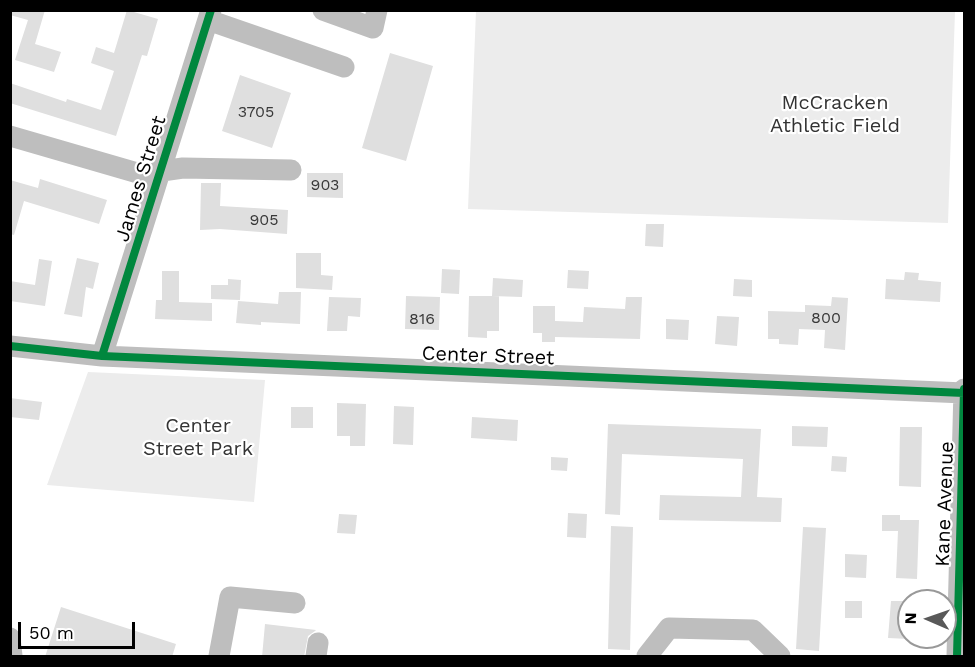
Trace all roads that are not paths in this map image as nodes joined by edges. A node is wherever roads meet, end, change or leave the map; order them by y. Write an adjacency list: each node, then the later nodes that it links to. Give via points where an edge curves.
1 (323, 10): 2 (street, via 373,27)
2 (377, 10)
3 (210, 15): 4 (street); 7 (street, James Street)
4 (344, 67)
5 (10, 136): 7 (street, via 141,174)
6 (291, 170): 7 (street)
7 (160, 171): 9 (street, James Street)
8 (10, 346): 9 (street, Center Street)
9 (102, 357): 10 (street, Center Street)
10 (964, 392): 17 (street, Kane Avenue)
11 (295, 603): 14 (street, via 230,597)
12 (10, 638): 13 (street)
13 (12, 657)
14 (219, 657)
15 (647, 657): 16 (street, via 669,628 753,630)
16 (780, 657)
17 (957, 657)

